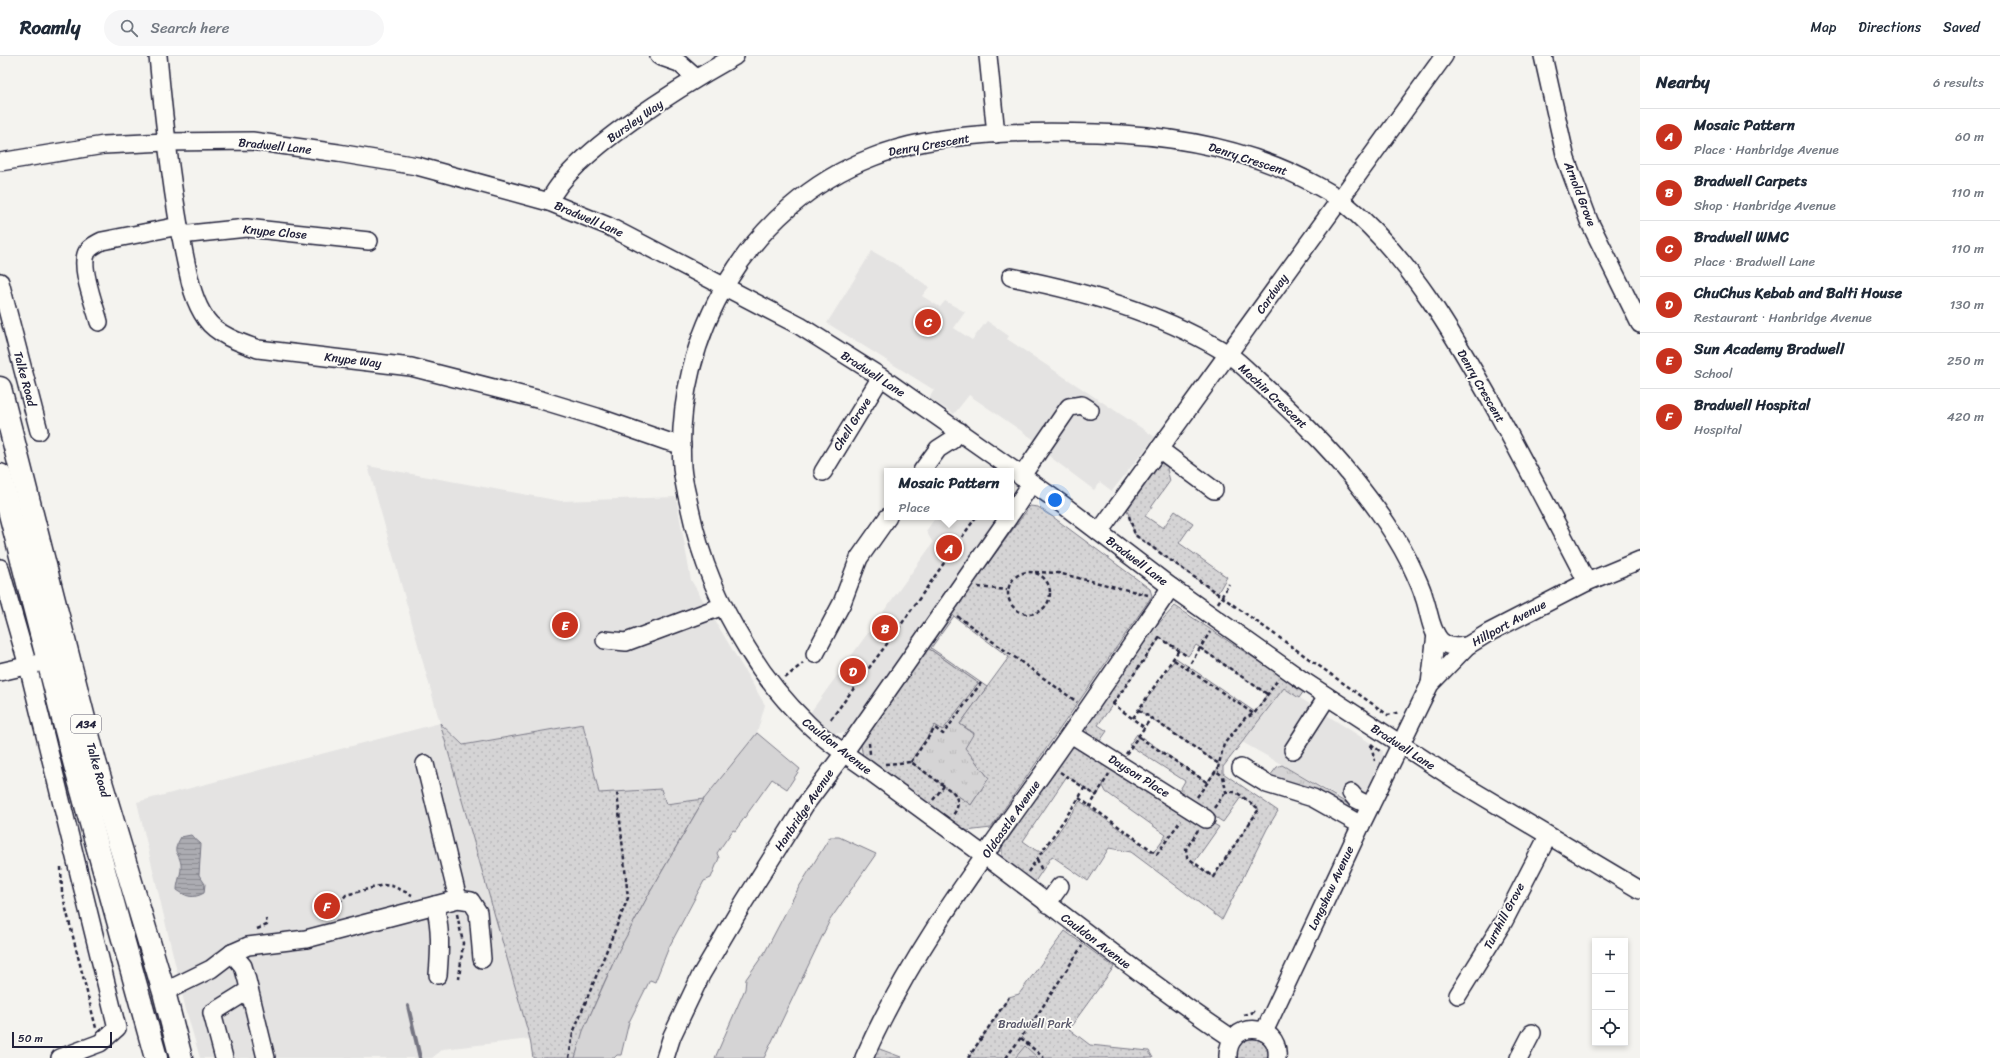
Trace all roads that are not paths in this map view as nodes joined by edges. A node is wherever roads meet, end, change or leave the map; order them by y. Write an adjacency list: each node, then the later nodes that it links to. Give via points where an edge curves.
1 (158, 56): 9 (street, Knype Way)
2 (659, 56): 7 (street, via 678,63)
3 (735, 56): 7 (street, Bursley Way)
4 (988, 56): 8 (street)
5 (1444, 56): 11 (street, Cardway)
6 (1543, 56): 19 (street, Arnold Grove, via 1569,166 1589,221)
7 (696, 78): 12 (street, Bursley Way, via 606,140 572,171 554,191)
8 (996, 134): 11 (street, Denry Crescent, via 1035,132 1142,135 1221,148 1299,176); 17 (street, Denry Crescent, via 954,138 877,154 843,170 811,188 781,213 745,254)
9 (166, 142): 10 (street, Bradwell Lane, via 104,145); 12 (street, Bradwell Lane, via 252,141 338,153 417,166); 13 (street, Knype Way)
10 (0, 162)
11 (1340, 199): 20 (street, Cardway); 41 (street, Denry Crescent, via 1399,259 1423,290 1473,369)
12 (549, 202): 17 (street, Bradwell Lane, via 608,226)
13 (180, 230): 14 (street, Knype Close, via 247,228); 18 (street, Knype Close, via 102,241 87,252 84,260 85,271); 26 (street, Knype Way, via 192,292 197,303 207,320 236,342 258,349 411,367 541,400)
14 (369, 241)
15 (1011, 277): 20 (street, Machin Crescent, via 1064,287 1111,302 1184,331)
16 (0, 282): 24 (street, Talke Road)
17 (724, 286): 21 (street, Bradwell Lane, via 800,326); 26 (street, Cauldon Avenue, via 711,310 692,363 684,407)
18 (99, 322)
19 (1640, 324)
20 (1229, 355): 27 (street, Cardway); 44 (street, Machin Crescent, via 1300,420 1341,463 1380,513 1414,571)
21 (881, 377): 25 (street, Bradwell Lane); 31 (street, Chell Grove)
22 (0, 388): 48 (highway, Talke Road / A34)
23 (1090, 410): 33 (street, via 1082,405 1069,407)
24 (39, 430)
25 (959, 431): 28 (street, via 952,440 938,449); 29 (street, Bradwell Lane)
26 (682, 444): 43 (street, Cauldon Avenue, via 682,472 695,534 712,584)
27 (1159, 449): 34 (street); 38 (street, Cardway)
28 (924, 468)
29 (1010, 468)
30 (1014, 471): 33 (street, Bradwell Lane)
31 (823, 472)
32 (0, 475): 48 (highway, Talke Road / A34)
33 (1026, 480): 35 (street); 38 (street, Bradwell Lane)
34 (1214, 490)
35 (1014, 507)
36 (886, 520): 47 (street, via 859,558 842,603)
37 (1007, 520): 55 (street, Hanbridge Avenue, via 960,586 937,627)
38 (1099, 532): 42 (street, Bradwell Lane)
39 (1640, 560): 41 (street, Hillport Avenue)
40 (0, 568): 48 (street)
41 (1587, 582): 46 (street, Hillport Avenue)
42 (1171, 587): 51 (street, Bradwell Lane); 52 (street, Oldcastle Avenue, via 1144,626 1084,701)
43 (723, 606): 45 (street, via 626,642); 55 (street, Cauldon Avenue, via 750,653 774,687 808,725)
44 (1436, 634): 46 (street, via 1447,645); 50 (street, Machin Crescent)
45 (605, 640)
46 (1467, 646): 50 (street, Hillport Avenue)
47 (815, 654)
48 (48, 661): 49 (street); 73 (highway, Talke Road / A34, via 95,762); 78 (street, Talke Road, via 117,1028 100,1043); 79 (highway, Talke Road / A34)
49 (0, 672)
50 (1430, 684): 53 (street, Hillport Avenue)
51 (1327, 697): 53 (street, Bradwell Lane); 54 (street)
52 (1071, 734): 60 (street, Dayson Place, via 1191,806); 63 (street, Oldcastle Avenue)
53 (1400, 746): 59 (street, Longshaw Avenue); 62 (street, Bradwell Lane)
54 (1293, 750)
55 (844, 753): 63 (street, Cauldon Avenue); 84 (street, Hanbridge Avenue, via 805,806 701,975 672,1036)
56 (425, 764): 66 (street)
57 (1241, 768): 61 (street, via 1266,784 1313,798)
58 (1351, 794): 59 (street)
59 (1370, 806): 61 (street, Longshaw Avenue)
60 (1206, 819)
61 (1361, 825): 75 (street, Longshaw Avenue)
62 (1548, 836): 65 (street, Bradwell Lane); 74 (street, Turnhill Grove, via 1504,921)
63 (984, 856): 67 (street, Cauldon Avenue); 85 (street, Oldcastle Avenue, via 901,983)
64 (1060, 886): 67 (street)
65 (1640, 890)
66 (458, 899): 68 (street); 70 (street, via 471,902 478,912)
67 (1047, 904): 77 (street, Cauldon Avenue)
68 (435, 905): 69 (street, via 306,939 248,946); 71 (street, via 439,918 441,945)
69 (232, 953): 72 (street, via 243,966); 73 (street, via 211,969)
70 (482, 959)
71 (438, 975)
72 (249, 990): 82 (street, via 212,1013); 83 (street)
73 (164, 992): 80 (highway, via 148,994 146,998); 81 (highway, Talke Road / A34)
74 (1458, 995)
75 (1264, 1032): 77 (street, via 1257,1029 1244,1031); 87 (street, via 1275,1044)
76 (1532, 1033): 88 (street)
77 (1233, 1039): 86 (street, via 1228,1048)
78 (60, 1058)
79 (156, 1058)
80 (159, 1058)
81 (181, 1058)
82 (224, 1058)
83 (266, 1058)
84 (665, 1058)
85 (864, 1058)
86 (1228, 1058)
87 (1277, 1058)
88 (1519, 1058)

